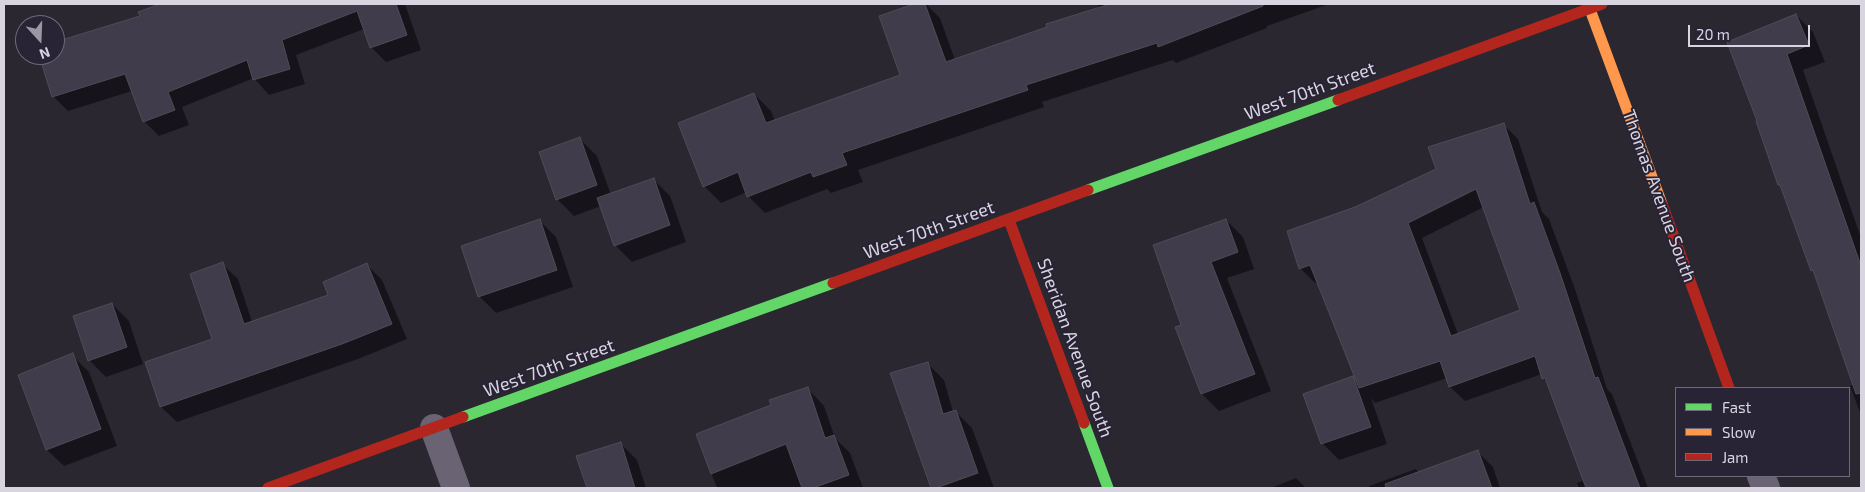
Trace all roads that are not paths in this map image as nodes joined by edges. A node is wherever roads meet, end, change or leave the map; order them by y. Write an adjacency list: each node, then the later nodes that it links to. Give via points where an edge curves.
1 (1602, 4): 2 (street, West 70th Street)
2 (1589, 6): 3 (street, West 70th Street); 4 (street, Thomas Avenue South)
3 (1009, 220): 5 (street, West 70th Street); 8 (street, Sheridan Avenue South)
4 (1729, 387)
5 (434, 428): 6 (street, West 70th Street); 7 (street)
6 (268, 488)
7 (456, 488)
8 (1108, 488)

